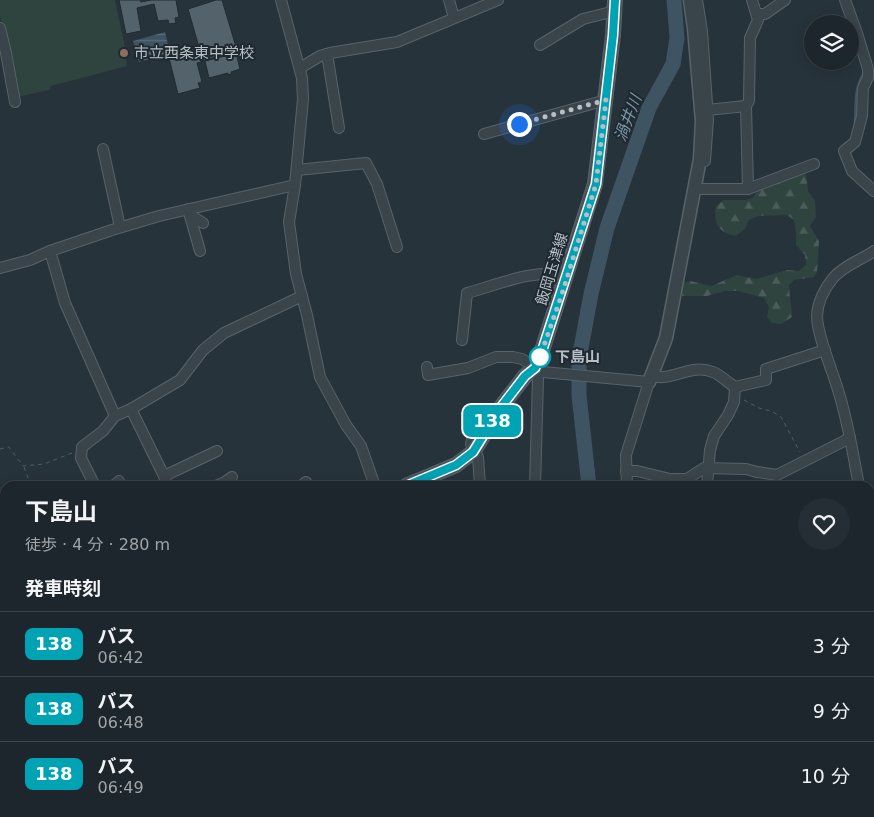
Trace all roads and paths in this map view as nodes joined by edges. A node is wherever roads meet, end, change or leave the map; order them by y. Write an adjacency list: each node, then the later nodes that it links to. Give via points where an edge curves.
1 (281, 0): 17 (street)
2 (448, 0): 13 (street)
3 (498, 0): 10 (street)
4 (690, 0): 31 (street, via 702,122 700,160)
5 (697, 0): 21 (street)
6 (752, 0): 12 (street)
7 (785, 0): 12 (street, via 765,14)
8 (835, 0): 9 (street)
9 (845, 0): 30 (street, via 868,77 863,88 862,116 855,142 844,151 852,171)
10 (472, 5): 13 (street)
11 (615, 6): 15 (street, via 583,19); 18 (main road, 飯岡玉津線)
12 (758, 14): 20 (street, via 756,28 750,38 749,100)
13 (454, 18): 16 (street, via 397,42)
14 (0, 28): 19 (street)
15 (540, 46)
16 (327, 54): 17 (street); 22 (street)
17 (300, 68): 26 (street, via 303,99)
18 (606, 100): 23 (street); 40 (main road, 飯岡玉津線, via 596,184)
19 (15, 102)
20 (746, 106): 21 (street); 29 (street)
21 (708, 110): 28 (street, via 707,148)
22 (339, 128)
23 (484, 134)
24 (103, 149): 34 (street)
25 (814, 164): 29 (street)
26 (297, 170): 27 (street); 35 (street, via 366,162 377,184)
27 (295, 185): 32 (street); 41 (street, via 289,222)
28 (699, 189): 29 (street); 31 (street)
29 (748, 189)
30 (874, 191)
31 (691, 208): 46 (street, via 666,338)
32 (189, 212): 33 (street); 34 (street); 37 (street)
33 (203, 223)
34 (120, 227): 36 (street)
35 (397, 247)
36 (50, 251): 39 (street); 49 (street, via 65,303)
37 (200, 251)
38 (874, 251): 43 (street, via 839,272 824,294 817,319)
39 (0, 268)
40 (568, 275): 42 (street, via 556,273 513,278 467,293); 45 (main road, 飯岡玉津線, via 541,354)
41 (302, 296): 48 (street, via 224,333 203,350 180,380); 63 (street, via 320,377 346,425 362,446)
42 (462, 340)
43 (825, 350): 47 (street, via 766,369 766,380); 51 (street)
44 (426, 367): 45 (street, via 428,375 468,368 496,357 513,356)
45 (539, 370): 46 (street, via 604,378); 53 (main road, 飯岡玉津線, via 525,376); 66 (street)
46 (651, 379): 47 (street, via 694,369 703,370 714,372); 59 (street, via 626,455)
47 (735, 391): 56 (path, via 759,408 781,418); 58 (street, via 728,415 714,436)
48 (131, 409): 49 (street); 62 (street)
49 (115, 416): 55 (street, via 103,431 82,447)
50 (476, 421): 53 (street, via 471,444)
51 (850, 438): 56 (street); 69 (street)
52 (0, 449): 57 (path, via 9,447)
53 (474, 450): 64 (main road, 飯岡玉津線, via 456,465); 65 (street, via 478,457)
54 (217, 451): 62 (street)
55 (81, 452): 57 (path, via 44,464); 61 (street)
56 (805, 461): 58 (street, via 777,474 746,469)
57 (24, 466): 60 (path)
58 (708, 469): 59 (street, via 686,479 670,480); 68 (street)
59 (626, 471): 67 (street)
60 (29, 481)
61 (92, 481)
62 (166, 481)
63 (373, 481)
64 (418, 481)
65 (480, 481)
66 (535, 481)
67 (627, 481)
68 (707, 481)
69 (858, 481)

